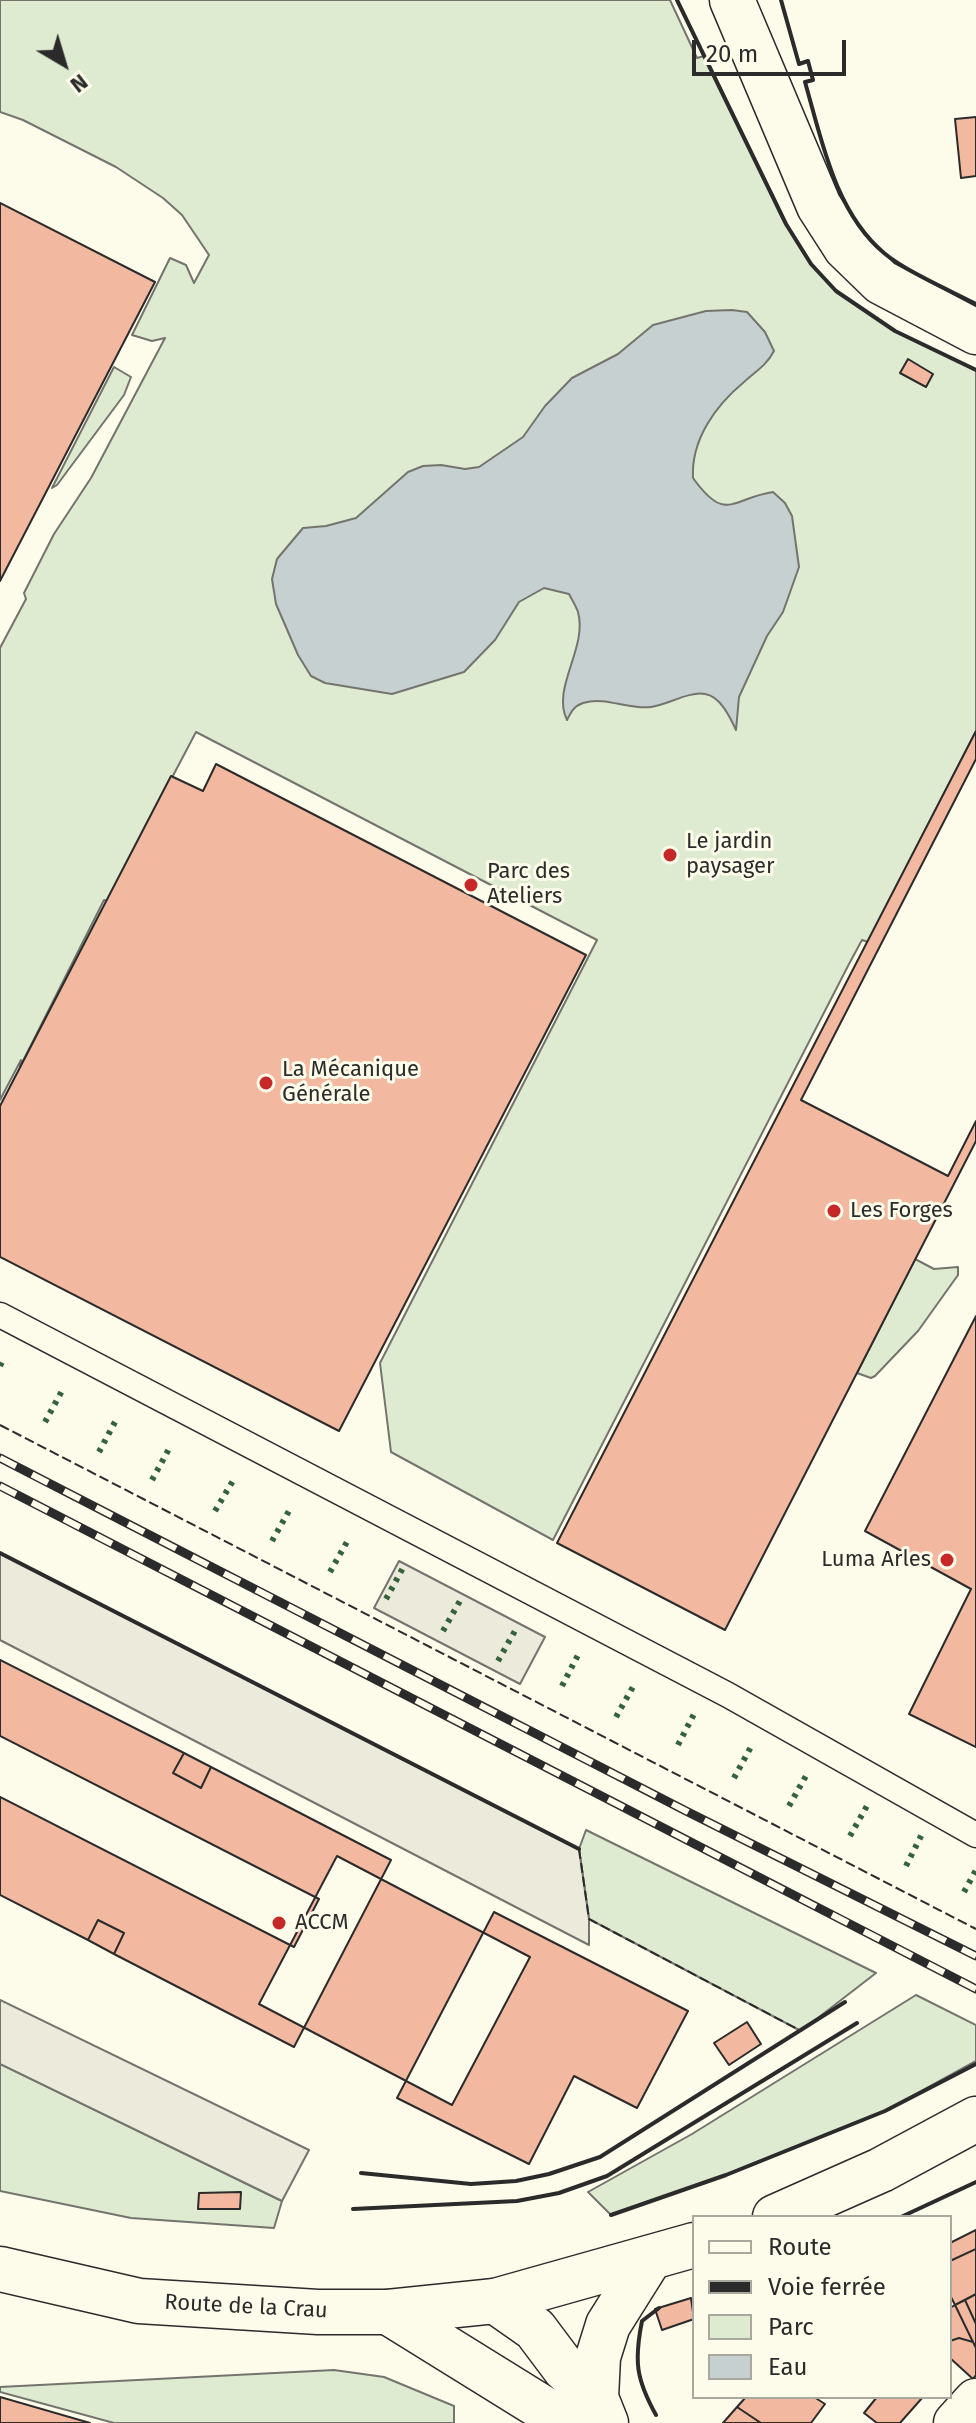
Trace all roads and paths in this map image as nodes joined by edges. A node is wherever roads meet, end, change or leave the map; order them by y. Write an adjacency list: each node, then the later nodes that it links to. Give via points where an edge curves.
1 (732, 0): 2 (street, via 819,206 846,248 881,282)
2 (976, 332)
3 (0, 1315): 4 (lane, via 728,1695)
4 (976, 1835)
5 (976, 2119): 6 (street, via 881,2170)
6 (780, 2215)
7 (692, 2246): 8 (street, Route de la Crau)
8 (650, 2258): 10 (street, Route de la Crau); 13 (street, via 608,2325)
9 (0, 2269): 11 (street, Route de la Crau, via 139,2301)
10 (495, 2301): 11 (street, Route de la Crau); 13 (street, via 535,2329)
11 (388, 2312): 13 (street)
12 (976, 2401): 14 (street)
13 (590, 2415)
14 (956, 2423)

